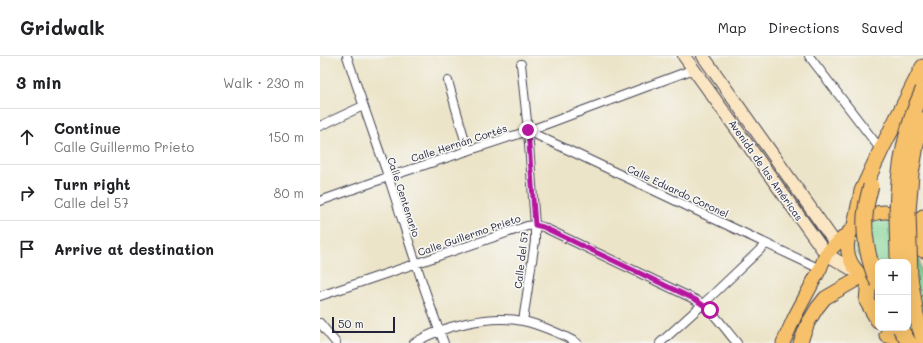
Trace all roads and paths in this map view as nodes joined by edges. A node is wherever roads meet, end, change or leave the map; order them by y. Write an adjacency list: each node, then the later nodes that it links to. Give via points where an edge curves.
1 (347, 56): 10 (street, Calle Centenario)
2 (684, 56): 6 (main road, Avenida de las Américas)
3 (702, 56): 23 (main road, Avenida de las Américas)
4 (809, 56): 14 (street)
5 (521, 64): 13 (street, Calle del 57)
6 (694, 69): 13 (street, Calle Hernán Cortés); 25 (main road, Avenida de las Américas)
7 (922, 69): 14 (highway); 30 (highway, bridge, via 910,104 871,186 866,209 865,236 870,261)
8 (448, 81): 15 (street)
9 (923, 90): 26 (highway, bridge, via 906,136 900,173 897,212)
10 (363, 106): 12 (street); 16 (street, Calle Centenario)
11 (923, 120): 40 (highway, bridge, via 911,174 908,212 910,277)
12 (320, 126)
13 (528, 130): 15 (street, Calle Hernán Cortés); 19 (street, Calle del 57); 22 (street, Calle Eduardo Coronel)
14 (881, 150): 20 (highway, via 862,191)
15 (468, 151): 16 (street, Calle Hernán Cortés)
16 (388, 177): 17 (street, Calle Hernán Cortés); 27 (street, Calle Centenario)
17 (320, 201)
18 (923, 217): 21 (highway)
19 (535, 225): 27 (street, Calle Guillermo Prieto); 32 (street, Calle Guillermo Prieto); 34 (street, Calle del 57, via 535,240)
20 (853, 228): 21 (main road, via 865,216 879,212 894,214); 23 (main road); 30 (main road, via 848,241 851,263)
21 (922, 233): 24 (highway); 28 (main road, via 921,245)
22 (766, 244): 29 (street, Calle Eduardo Coronel); 32 (street)
23 (836, 244): 25 (main road)
24 (923, 250)
25 (826, 254): 29 (main road); 30 (main road, Avenida de las Américas)
26 (898, 259)
27 (416, 264): 31 (street, Calle Guillermo Prieto); 36 (street, Calle Centenario)
28 (911, 266)
29 (820, 269): 47 (main road)
30 (869, 279): 33 (highway, via 867,301); 48 (main road, via 825,298 808,322)
31 (320, 296)
32 (703, 304): 45 (street); 46 (street, Calle Guillermo Prieto)
33 (875, 315)
34 (522, 321): 36 (street, via 499,319 469,322); 44 (street, via 545,328)
35 (320, 323): 41 (street)
36 (439, 330): 42 (street); 43 (street, Calle Centenario)
37 (909, 331): 50 (highway)
38 (890, 334): 39 (highway, via 902,339); 49 (highway, bridge)
39 (923, 334)
40 (923, 341)
41 (336, 343)
42 (414, 343)
43 (444, 343)
44 (577, 343)
45 (660, 343)
46 (737, 343)
47 (783, 343)
48 (800, 343)
49 (909, 343)
50 (913, 343)

